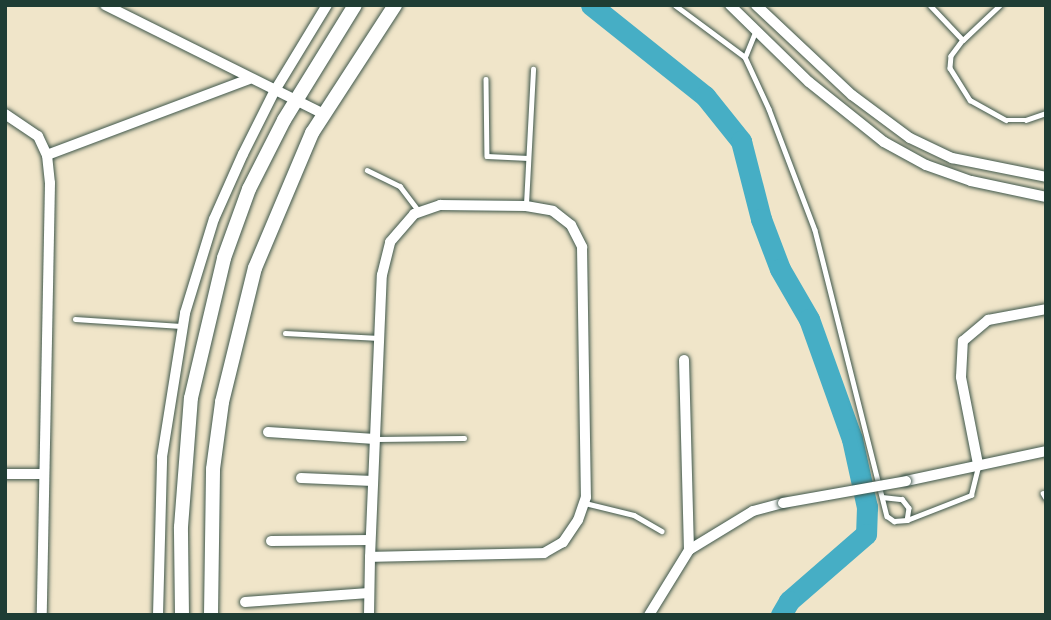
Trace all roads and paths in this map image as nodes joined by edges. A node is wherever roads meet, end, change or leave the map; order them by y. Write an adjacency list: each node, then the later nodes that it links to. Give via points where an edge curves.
1 (105, 5): 14 (street)
2 (327, 5): 16 (street)
3 (355, 5): 17 (main road)
4 (395, 5): 20 (main road)
5 (675, 5): 12 (lane)
6 (730, 5): 10 (street)
7 (756, 5): 24 (street, via 852,95 910,138 989,168)
8 (930, 5): 11 (lane)
9 (1000, 5): 11 (lane)
10 (755, 32): 12 (lane); 25 (street, via 847,115 905,154 971,181)
11 (964, 40): 18 (lane, via 950,62 970,100 1006,120)
12 (745, 58): 43 (lane, via 816,230)
13 (533, 69): 22 (lane)
14 (249, 79): 16 (street); 21 (street)
15 (486, 79): 22 (lane, via 487,156)
16 (274, 92): 17 (street); 30 (street, via 214,219)
17 (295, 100): 20 (street); 55 (main road, via 249,189 223,258 204,331 184,465)
18 (1046, 113)
19 (5, 114): 21 (street, via 38,136)
20 (324, 114): 56 (main road, via 281,200 255,268 236,339 213,469)
21 (47, 155): 40 (street)
22 (528, 158): 26 (lane)
23 (368, 170): 27 (lane, via 400,186)
24 (1046, 177)
25 (1046, 197)
26 (526, 206): 27 (street, via 440,205); 44 (street, via 552,211 571,225 582,247)
27 (419, 212): 32 (street, via 390,242 382,275)
28 (1046, 309): 38 (street, via 988,320 963,341 961,377)
29 (75, 319): 30 (lane)
30 (182, 326): 54 (street, via 162,457)
31 (285, 332): 32 (lane)
32 (380, 338): 36 (street)
33 (684, 360): 49 (street)
34 (268, 432): 36 (street)
35 (464, 438): 36 (lane)
36 (375, 439): 42 (street)
37 (1046, 451): 38 (street)
38 (978, 464): 45 (lane, via 971,495); 49 (street, bridge, via 783,503 753,512)
39 (5, 474): 40 (street)
40 (43, 474): 53 (street)
41 (301, 478): 42 (street)
42 (373, 481): 47 (street)
43 (882, 497): 45 (lane, via 889,519); 45 (lane, via 902,499 909,508)
44 (584, 503): 46 (lane, via 634,515); 50 (street, via 563,542 544,552)
45 (906, 520)
46 (662, 531)
47 (370, 540): 48 (street); 50 (street)
48 (271, 541)
49 (689, 550): 58 (street)
50 (370, 557): 51 (street)
51 (369, 593): 52 (street); 57 (street)
52 (245, 602)
53 (42, 615)
54 (158, 615)
55 (183, 615)
56 (211, 615)
57 (369, 615)
58 (649, 615)

